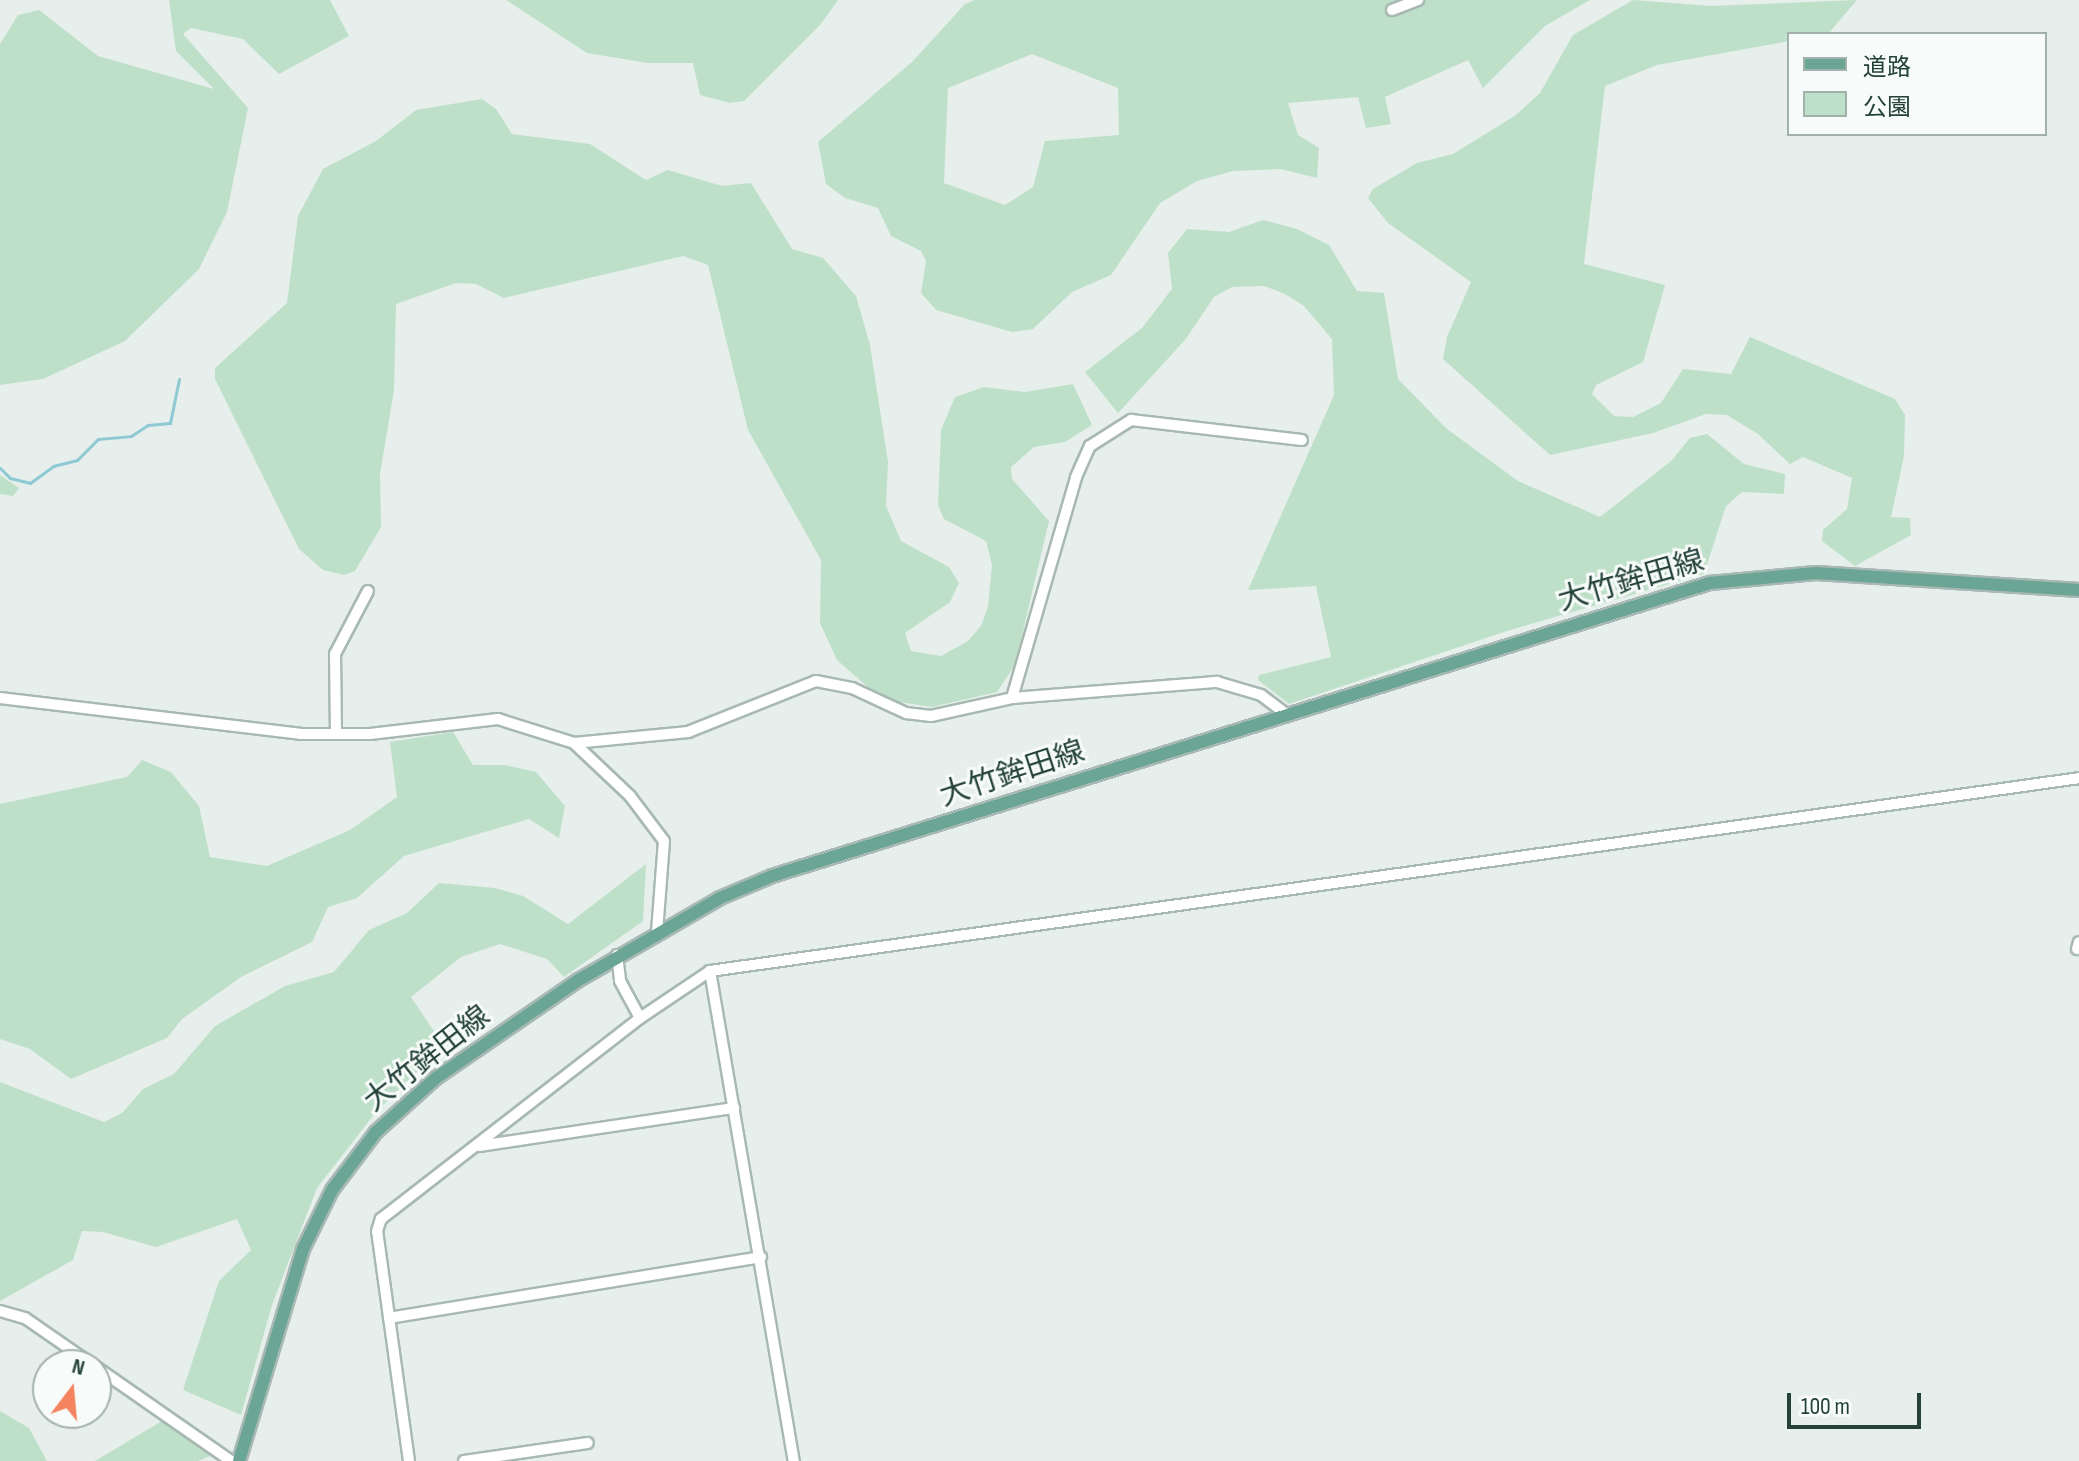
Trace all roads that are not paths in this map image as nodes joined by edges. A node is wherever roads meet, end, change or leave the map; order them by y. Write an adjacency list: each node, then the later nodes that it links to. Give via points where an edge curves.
1 (1418, 0): 2 (street)
2 (1392, 10)
3 (1302, 440): 7 (street, via 1131,420 1090,446 1078,468)
4 (2079, 590): 8 (main road, 大竹鉾田線, via 1816,573 1736,578)
5 (368, 591): 9 (street, via 335,654)
6 (0, 698): 9 (street)
7 (1012, 698): 8 (street, via 1217,682 1261,695); 10 (street, via 923,715 841,684 816,681 688,732)
8 (1288, 715): 14 (main road, 大竹鉾田線, via 772,876)
9 (336, 734): 10 (street, via 498,719)
10 (574, 743): 14 (street, via 630,796 664,841)
11 (2079, 778): 13 (street)
12 (1621, 834): 13 (street)
13 (1636, 840): 16 (street)
14 (657, 931): 15 (main road, 大竹鉾田線)
15 (617, 955): 17 (street, via 620,981); 27 (main road, 大竹鉾田線, via 427,1085 393,1114 351,1163 303,1249)
16 (710, 971): 17 (street); 18 (street)
17 (640, 1018): 19 (street)
18 (734, 1108): 19 (street); 20 (street)
19 (477, 1146): 22 (street, via 381,1219 377,1231)
20 (761, 1257): 22 (street); 30 (street)
21 (0, 1311): 23 (street, via 25,1318)
22 (389, 1318): 28 (street)
23 (70, 1349)
24 (112, 1378): 26 (street)
25 (588, 1443): 29 (street)
26 (231, 1461)
27 (239, 1461)
28 (409, 1461)
29 (464, 1461)
30 (794, 1461)

